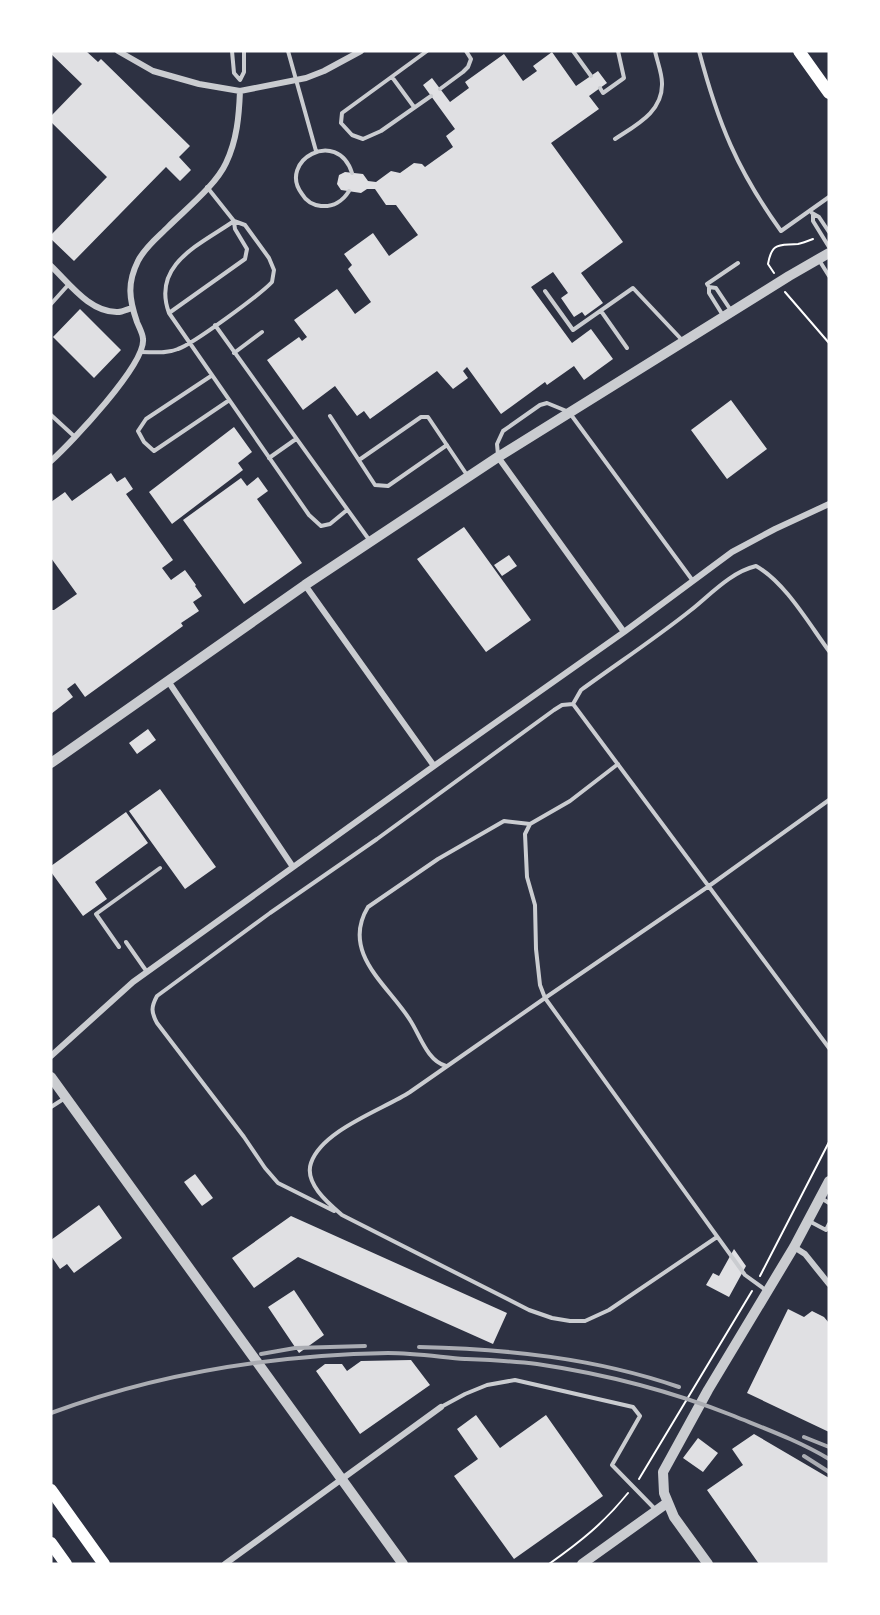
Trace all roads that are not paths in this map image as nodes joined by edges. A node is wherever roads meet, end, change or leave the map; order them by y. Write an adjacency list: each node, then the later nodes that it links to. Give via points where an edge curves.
1 (118, 51): 19 (street, via 153,71)
2 (232, 51): 15 (lane, via 234,73)
3 (244, 51): 15 (lane)
4 (288, 51): 16 (lane)
5 (361, 51): 16 (street, via 324,71)
6 (428, 51): 14 (lane)
7 (466, 51): 18 (lane, via 471,59 468,67)
8 (573, 51): 13 (lane)
9 (618, 51): 17 (lane, via 624,78 603,93)
10 (654, 51): 23 (lane, via 662,86 657,103 646,119)
11 (699, 51): 29 (lane, via 719,120 757,197 781,231)
12 (799, 51): 20 (main road)
13 (591, 76)
14 (392, 77): 22 (lane); 22 (lane, via 342,113 345,128 363,139)
15 (240, 80): 19 (lane)
16 (296, 80): 19 (street); 24 (lane)
17 (600, 88)
18 (440, 89)
19 (240, 92): 26 (street, via 232,147 226,164)
20 (829, 93)
21 (431, 96): 22 (lane)
22 (414, 107)
23 (615, 139)
24 (316, 151): 25 (lane, via 341,156); 27 (lane, via 298,169 297,184 303,197 315,205 329,206)
25 (352, 173)
26 (207, 188): 30 (lane); 42 (street, via 148,246 138,261 129,285)
27 (349, 191)
28 (829, 197): 29 (lane)
29 (812, 213): 31 (lane); 32 (lane)
30 (234, 221): 44 (lane, via 182,257 171,270 165,300); 44 (lane, via 247,249 245,259); 46 (lane, via 245,225 273,264 272,282)
31 (829, 232)
32 (829, 247)
33 (829, 253): 34 (street)
34 (818, 259): 37 (lane); 45 (street)
35 (738, 263): 39 (lane, via 707,284)
36 (51, 266): 38 (street)
37 (829, 276)
38 (69, 284): 41 (lane); 42 (street, via 103,309 118,312)
39 (710, 287): 45 (lane, via 709,293); 45 (lane, via 716,288)
40 (545, 291): 43 (lane, via 573,330)
41 (51, 304)
42 (132, 308): 51 (street, via 144,340)
43 (601, 311): 48 (lane, via 633,288); 50 (lane)
44 (169, 313): 49 (lane)
45 (728, 315): 48 (street)
46 (215, 325): 49 (lane); 52 (lane)
47 (262, 332): 52 (lane)
48 (684, 342): 55 (street)
49 (189, 344): 51 (lane, via 168,352); 53 (lane)
50 (627, 348)
51 (140, 352): 58 (street)
52 (234, 352): 59 (lane)
53 (211, 376): 54 (lane); 54 (lane, via 146,419 138,431 144,442 154,451)
54 (228, 401): 62 (lane)
55 (569, 412): 61 (street); 61 (lane, via 547,403 540,405 503,431 497,444); 69 (lane)
56 (51, 415): 58 (lane)
57 (330, 416): 63 (lane)
58 (75, 437): 64 (street)
59 (296, 439): 62 (lane); 67 (lane)
60 (447, 445): 63 (lane, via 388,486 375,484); 63 (lane, via 428,417 421,417); 65 (lane)
61 (498, 457): 65 (street); 71 (street)
62 (269, 458): 67 (lane, via 321,526 330,524)
63 (359, 460)
64 (51, 461)
65 (468, 477): 68 (street)
66 (829, 504): 69 (street, via 732,552)
67 (347, 510): 68 (lane)
68 (370, 542): 70 (street)
69 (693, 581): 71 (street)
70 (305, 585): 73 (street); 77 (street)
71 (624, 632): 77 (street)
72 (829, 651): 74 (lane, via 784,590 756,566 730,579 581,690)
73 (168, 681): 75 (street); 80 (street)
74 (573, 704): 76 (lane); 95 (lane, via 554,710 270,912 157,996 152,1005 157,1023 278,1183)
75 (51, 763)
76 (618, 764): 79 (lane, via 570,801); 82 (lane)
77 (434, 766): 80 (street)
78 (829, 800): 82 (lane)
79 (530, 824): 86 (lane, via 525,834 527,877 535,905 536,949); 89 (lane, via 504,821 438,859 368,907 362,918 362,949 368,966 401,1006 428,1052 438,1064)
80 (293, 867): 85 (street)
81 (160, 868): 84 (lane, via 96,914)
82 (710, 886): 86 (lane); 87 (lane)
83 (126, 942): 85 (lane)
84 (119, 947)
85 (147, 972): 88 (street)
86 (544, 998): 89 (lane); 98 (lane)
87 (829, 1048)
88 (51, 1056)
89 (447, 1066): 95 (lane, via 407,1094 351,1123 319,1149 311,1164 313,1183)
90 (51, 1077): 91 (street)
91 (66, 1097): 92 (lane); 103 (street)
92 (51, 1107)
93 (829, 1181): 94 (street)
94 (825, 1200): 96 (street)
95 (342, 1215): 98 (lane, via 529,1310 570,1322 585,1321 609,1310)
96 (808, 1220): 97 (lane, via 826,1230); 99 (street)
97 (829, 1224)
98 (717, 1237): 101 (lane, via 745,1275)
99 (794, 1247): 100 (street, via 805,1254); 101 (street)
100 (829, 1284)
101 (767, 1292): 105 (street, via 668,1460 662,1484)
102 (441, 1407): 103 (street); 106 (lane, via 487,1385 515,1380 633,1407 640,1416 612,1465)
103 (342, 1480): 110 (street); 111 (street)
104 (51, 1490): 109 (main road)
105 (667, 1503): 106 (street); 113 (street)
106 (656, 1510): 112 (street)
107 (51, 1543): 108 (main road)
108 (66, 1564)
109 (104, 1564)
110 (225, 1564)
111 (403, 1564)
112 (582, 1564)
113 (708, 1564)

